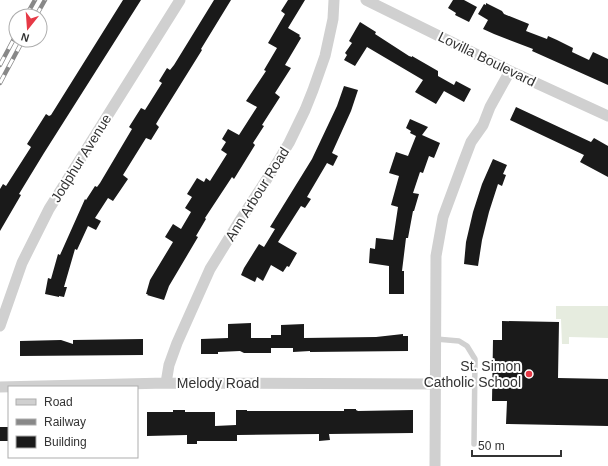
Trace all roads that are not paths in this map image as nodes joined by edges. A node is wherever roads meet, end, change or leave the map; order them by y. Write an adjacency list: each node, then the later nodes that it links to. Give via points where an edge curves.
1 (180, 0): 6 (street, Jodphur Avenue, via 49,209 22,263)
2 (334, 0): 8 (street, Ann Arbour Road, via 333,20 324,56 305,110 279,160 210,269 168,364)
3 (366, 0): 4 (street, Lovilla Boulevard)
4 (510, 72): 5 (street, Lovilla Boulevard); 7 (street, via 472,142 443,217 436,256)
5 (608, 116)
6 (0, 326)
7 (436, 339): 9 (street); 11 (lane, via 459,341 467,346 475,359)
8 (166, 383): 9 (street, Melody Road); 10 (street, Melody Road)
9 (436, 384): 12 (street)
10 (42, 386)
11 (474, 444)
12 (435, 466)

